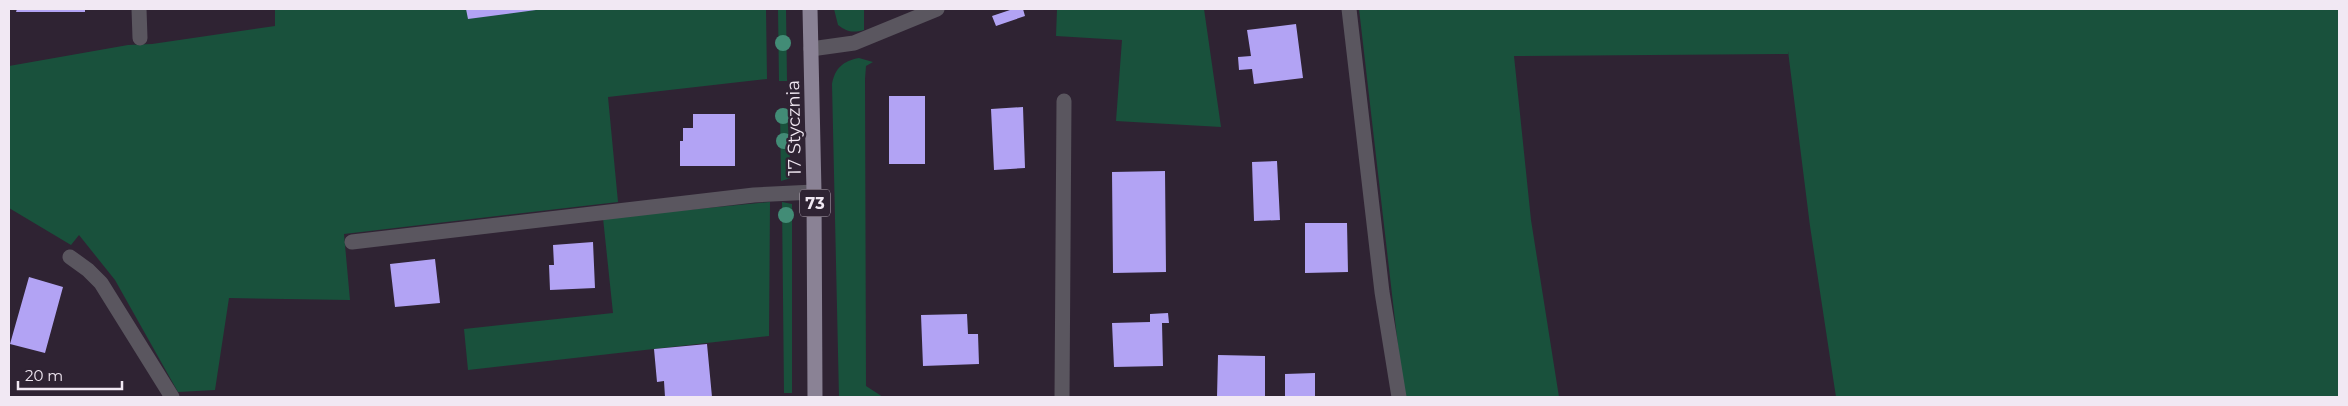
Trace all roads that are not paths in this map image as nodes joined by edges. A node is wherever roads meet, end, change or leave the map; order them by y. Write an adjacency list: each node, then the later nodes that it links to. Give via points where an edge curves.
1 (139, 9): 5 (lane)
2 (810, 9): 6 (main road, 17 Stycznia / 73)
3 (938, 9): 6 (lane, via 854,43)
4 (1349, 9): 14 (lane, via 1382,292)
5 (140, 38)
6 (811, 49): 8 (main road, 17 Stycznia / 73)
7 (1064, 101): 13 (lane)
8 (814, 192): 9 (lane, via 754,195); 12 (main road, 17 Stycznia / 73)
9 (352, 242)
10 (70, 257): 11 (lane, via 101,283)
11 (172, 397)
12 (815, 397)
13 (1062, 397)
14 (1399, 397)

